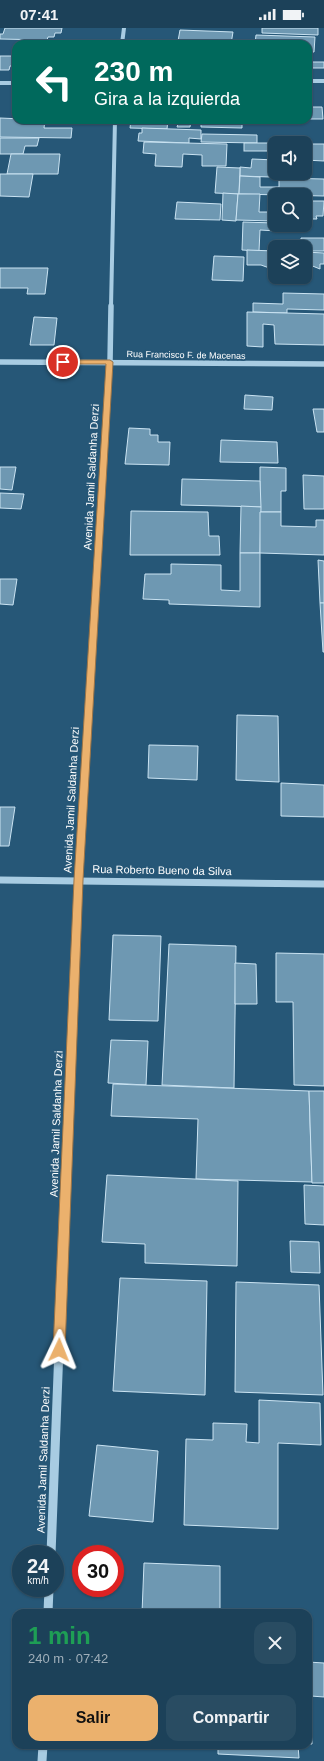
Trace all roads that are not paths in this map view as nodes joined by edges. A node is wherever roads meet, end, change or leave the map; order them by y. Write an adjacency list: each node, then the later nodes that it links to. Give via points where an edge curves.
1 (124, 28): 2 (street)
2 (122, 40)
3 (312, 81): 4 (street)
4 (324, 81)
5 (0, 83): 6 (street)
6 (12, 83)
7 (115, 124): 9 (street, Avenida Jamil Saldanha Derzi)
8 (0, 362): 9 (street, Rua Francisco F. de Macenas)
9 (110, 362): 10 (street, Rua Francisco F. de Macenas); 12 (street, Avenida Jamil Saldanha Derzi)
10 (324, 364)
11 (0, 880): 12 (street, Rua Roberto Bueno da Silva)
12 (78, 880): 13 (street, Rua Roberto Bueno da Silva); 14 (street, Avenida Jamil Saldanha Derzi)
13 (324, 884)
14 (51, 1545)
15 (49, 1597): 16 (street)
16 (48, 1609)
17 (43, 1749): 18 (street)
18 (42, 1761)

